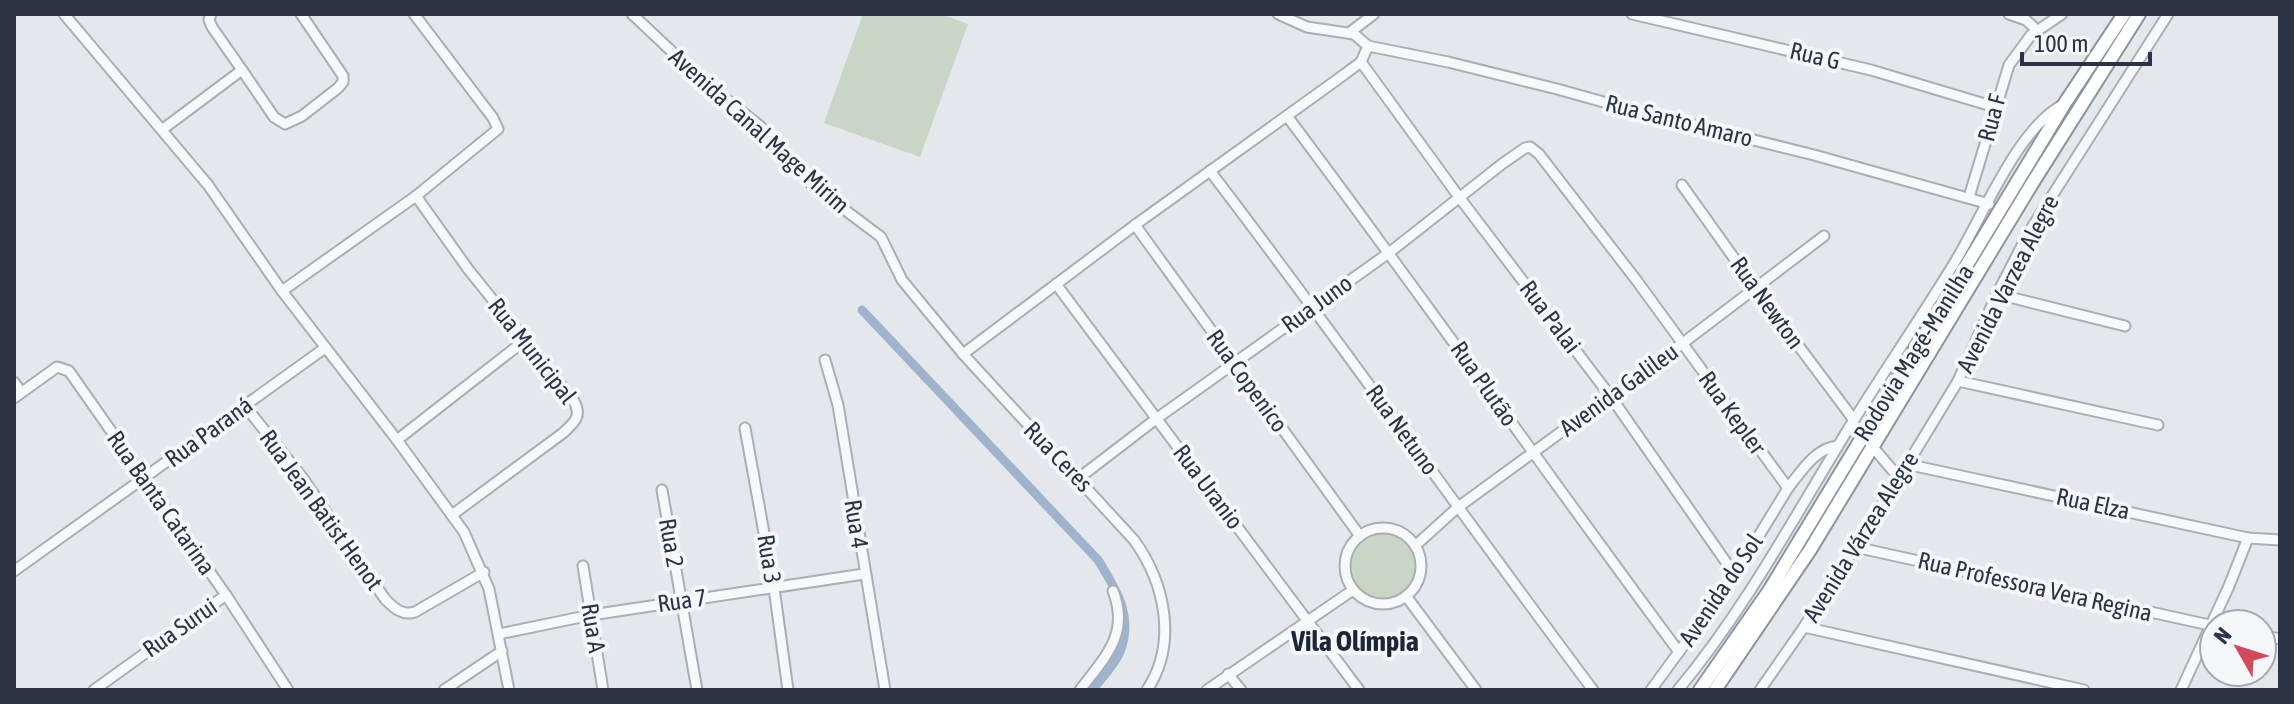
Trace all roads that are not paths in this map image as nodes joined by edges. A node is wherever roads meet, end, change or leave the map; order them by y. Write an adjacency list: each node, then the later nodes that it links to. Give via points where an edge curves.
1 (64, 14): 22 (street)
2 (211, 14): 18 (street, via 212,27)
3 (301, 14): 18 (street, via 343,76 338,88 285,124 274,117)
4 (414, 14): 26 (street, via 499,127)
5 (632, 14): 32 (street, Avenida Canal Mage Mirim, via 761,127 813,186 877,233)
6 (1278, 14): 15 (street, via 1307,27)
7 (1374, 14): 15 (street)
8 (1632, 14): 20 (street, Rua G, via 1845,63)
9 (2009, 14): 14 (street)
10 (2062, 14): 14 (street, Rua F)
11 (2124, 14): 19 (highway, Rodovia Magé-Manilha)
12 (2139, 14): 57 (highway, Rodovia Magé-Manilha)
13 (2168, 14): 37 (street, Avenida Varzea Alegre, via 2029,232)
14 (2038, 31): 20 (street, Rua F, via 2009,65)
15 (1349, 33): 16 (street)
16 (1368, 46): 17 (street); 28 (street, Rua Santo Amaro, via 1557,89)
17 (1361, 62): 21 (street); 27 (street, Rua Palai)
18 (242, 70): 22 (street)
19 (2065, 103): 29 (street, via 2033,129); 110 (highway, Rodovia Magé-Manilha, via 1799,544)
20 (1995, 107): 28 (street, Rua F)
21 (1287, 116): 24 (street); 33 (street, Rua Plutão)
22 (163, 129): 36 (street)
23 (1549, 168): 27 (street, Rua Juno, via 1535,150 1525,148); 41 (street, Rua Kepler)
24 (1210, 171): 30 (street); 38 (street, Rua Netuno)
25 (1682, 185): 35 (street, Rua Newton)
26 (416, 196): 36 (street); 40 (street, Rua Municipal)
27 (1459, 197): 33 (street, Rua Juno); 49 (street, Rua Palai)
28 (1969, 197): 29 (street, Rua Santo Amaro)
29 (1989, 204): 52 (street)
30 (1135, 225): 34 (street); 45 (street, Rua Copenico)
31 (1824, 236): 35 (street, Avenida Galileu)
32 (886, 247): 43 (street, Rua Ceres, via 902,280)
33 (1390, 252): 38 (street, Rua Juno); 58 (street, Rua Plutão)
34 (1056, 284): 43 (street); 51 (street, Rua Uranio)
35 (1756, 289): 41 (street, Avenida Galileu); 52 (street, Rua Newton)
36 (282, 291): 42 (street)
37 (1997, 294): 39 (street); 46 (street, Avenida Varzea Alegre)
38 (1313, 306): 45 (street, Rua Juno); 65 (street, Rua Netuno)
39 (2125, 326)
40 (524, 341): 55 (street); 66 (street, Rua Municipal, via 574,401 578,418)
41 (1683, 343): 49 (street, Avenida Galileu); 63 (street, Rua Kepler)
42 (325, 348): 50 (street, Rua Paraná); 55 (street)
43 (963, 354): 61 (street, Rua Ceres)
44 (825, 360): 75 (street, Rua 4, via 838,405)
45 (1234, 364): 51 (street, Rua Juno); 67 (street, Rua Copenico)
46 (1958, 381): 53 (street, Avenida Varzea Alegre); 59 (street, Avenida Várzea Alegre)
47 (14, 382): 48 (street)
48 (18, 395): 60 (street, Rua Banta Catarina, via 57,367 69,371)
49 (1611, 397): 58 (street, Avenida Galileu); 76 (street, Rua Palai)
50 (245, 406): 60 (street, Rua Paraná); 74 (street, Rua Jean Batist Henot, via 396,610 415,612)
51 (1156, 419): 61 (street, Rua Juno); 85 (street, Rua Uranio)
52 (1854, 420): 56 (street)
53 (2158, 425)
54 (745, 428): 77 (street, Rua 3)
55 (397, 440): 66 (street)
56 (1838, 446): 63 (street, via 1819,453); 109 (street, via 1732,620)
57 (1872, 446): 62 (street); 111 (highway, Rodovia Magé-Manilha, via 1780,598)
58 (1532, 452): 65 (street, Avenida Galileu); 90 (street, Rua Plutão)
59 (1906, 464): 62 (street, Avenida Várzea Alegre); 68 (street, Rua Elza)
60 (144, 478): 73 (street, Rua Paraná); 80 (street, Rua Banta Catarina)
61 (1079, 478): 102 (street, Rua Ceres, via 1134,540 1154,572 1165,635)
62 (1899, 478): 71 (street, Avenida Várzea Alegre)
63 (1788, 488): 76 (street, Avenida do Sol)
64 (662, 490): 82 (street, Rua 2)
65 (1457, 508): 70 (street, Avenida Galileu); 107 (street, Rua Netuno)
66 (452, 515): 74 (street)
67 (1360, 536): 70 (street, via 1386,528 1403,533); 78 (street, via 1345,564)
68 (2248, 538): 69 (street, Rua Elza); 83 (street)
69 (2280, 540)
70 (1415, 546): 81 (street, via 1420,572)
71 (1855, 547): 86 (street, Rua Professora Vera Regina); 87 (street, Avenida Várzea Alegre)
72 (583, 566): 84 (street, Rua A)
73 (14, 571)
74 (484, 572): 88 (street)
75 (864, 574): 77 (street, Rua 7); 100 (street, Rua 4)
76 (1735, 575): 90 (street, Avenida do Sol)
77 (774, 588): 82 (street, Rua 7); 99 (street, Rua 3)
78 (1353, 590): 81 (street, via 1378,604); 85 (street)
79 (1113, 591): 101 (street, via 1120,614 1118,633)
80 (226, 595): 93 (street, Rua Surui); 94 (street, Rua Banta Catarina)
81 (1406, 596): 106 (street)
82 (682, 601): 84 (street, Rua 7); 98 (street, Rua 2)
83 (2220, 608)
84 (591, 615): 88 (street, Rua 7); 97 (street, Rua A)
85 (1306, 621): 92 (street); 105 (street, Rua Uranio)
86 (2198, 623)
87 (1804, 627): 112 (street, Avenida Várzea Alegre); 113 (street)
88 (499, 634): 89 (street)
89 (502, 651): 95 (street); 96 (street)
90 (1679, 652): 108 (street, Avenida do Sol)
91 (2198, 656): 114 (street)
92 (1228, 674): 103 (street); 104 (street)
93 (94, 690)
94 (288, 690)
95 (444, 690)
96 (509, 690)
97 (603, 690)
98 (697, 690)
99 (788, 690)
100 (885, 690)
101 (1080, 690)
102 (1147, 690)
103 (1207, 690)
104 (1241, 690)
105 (1359, 690)
106 (1476, 690)
107 (1593, 690)
108 (1651, 690)
109 (1678, 690)
110 (1700, 690)
111 (1715, 690)
112 (1760, 690)
113 (2084, 690)
114 (2181, 690)

